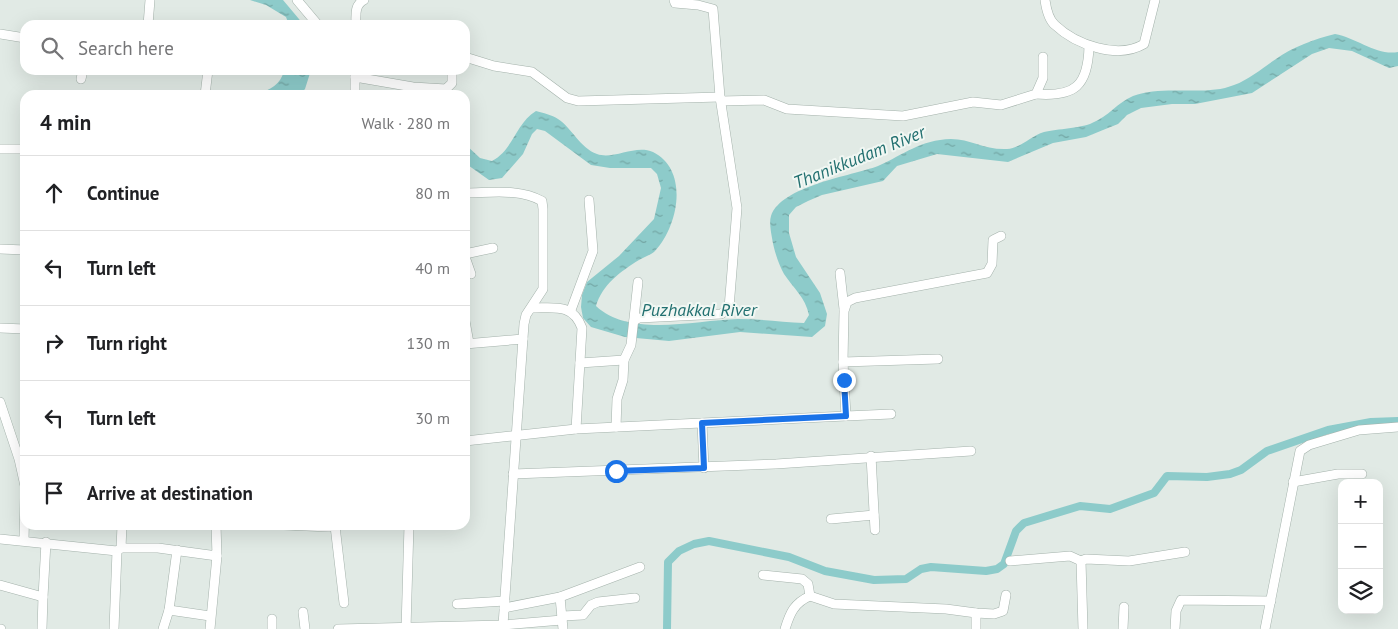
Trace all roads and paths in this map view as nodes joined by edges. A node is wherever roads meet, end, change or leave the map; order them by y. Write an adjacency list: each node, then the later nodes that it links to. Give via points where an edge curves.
1 (150, 0): 7 (street)
2 (296, 0): 8 (street)
3 (364, 0): 9 (street, via 357,8)
4 (674, 0): 22 (street, via 675,3 713,9)
5 (1045, 0): 12 (street, via 1054,24)
6 (1155, 0): 12 (street, via 1144,44 1119,49)
7 (148, 20)
8 (314, 20)
9 (356, 20)
10 (0, 34): 11 (street)
11 (20, 37)
12 (1089, 46): 21 (street, via 1087,72 1072,92)
13 (1042, 57): 21 (street, via 1043,78)
14 (470, 59): 22 (street, via 532,72 567,98 578,102)
15 (207, 75): 19 (street)
16 (355, 75): 20 (street)
17 (359, 75): 18 (street, via 413,87 446,89 452,83)
18 (452, 75)
19 (206, 90)
20 (355, 90)
21 (1036, 94): 22 (street, via 1001,105 973,102 903,116 787,109 764,100)
22 (721, 99): 39 (street, via 738,208 729,308 721,314 639,318)
23 (0, 149): 24 (street)
24 (20, 149)
25 (470, 193): 36 (street, via 518,193 542,201 543,289)
26 (589, 200): 37 (street, via 593,251)
27 (1001, 236): 38 (street, via 993,240 992,264 987,274 855,298 847,302)
28 (493, 248): 31 (street)
29 (0, 249): 30 (street)
30 (20, 250)
31 (470, 254)
32 (470, 271): 34 (street)
33 (840, 273): 38 (street)
34 (471, 274)
35 (638, 282): 39 (street)
36 (532, 308): 37 (street); 42 (street, via 526,315)
37 (571, 310): 47 (street, via 578,316 582,328)
38 (844, 311): 46 (street)
39 (634, 321): 45 (street, via 631,345)
40 (0, 328): 41 (street)
41 (20, 329)
42 (523, 339): 43 (street); 55 (street)
43 (470, 344)
44 (938, 359): 46 (street)
45 (624, 360): 47 (street); 52 (street)
46 (843, 362): 50 (street)
47 (580, 363): 54 (street)
48 (0, 402): 59 (street)
49 (891, 414): 50 (street)
50 (846, 416): 51 (street)
51 (702, 423): 52 (street); 60 (street)
52 (616, 427): 54 (street)
53 (1398, 427): 63 (street, via 1359,430 1309,445 1300,451)
54 (576, 429): 55 (street)
55 (516, 434): 56 (street); 61 (street)
56 (470, 440)
57 (971, 451): 58 (street)
58 (871, 456): 60 (street); 64 (street)
59 (20, 464)
60 (704, 468): 61 (street)
61 (513, 474): 92 (street)
62 (1362, 474): 63 (street, via 1338,474)
63 (1293, 482): 89 (street)
64 (874, 515): 65 (street); 71 (street)
65 (831, 519)
66 (24, 530): 73 (street)
67 (121, 530): 75 (street)
68 (216, 530): 78 (street)
69 (336, 530): 90 (street)
70 (409, 530): 108 (street)
71 (875, 530)
72 (0, 539): 73 (street)
73 (24, 540): 74 (street)
74 (46, 542): 75 (street); 87 (street)
75 (119, 549): 76 (street); 102 (street)
76 (177, 550): 78 (street); 94 (street)
77 (1185, 552): 80 (street, via 1130,561)
78 (217, 556): 97 (street)
79 (1010, 561): 80 (street, via 1070,556)
80 (1081, 561): 111 (street)
81 (640, 567): 86 (street)
82 (764, 575): 85 (street, via 802,579 808,584)
83 (0, 585): 87 (street)
84 (1006, 595): 96 (street, via 1003,611)
85 (810, 596): 96 (street, via 834,604 946,609); 109 (street, via 799,601 791,611)
86 (560, 597): 92 (street); 99 (street)
87 (43, 598): 101 (street)
88 (635, 598): 99 (street, via 598,602 583,615)
89 (1271, 601): 113 (street, via 1181,600 1176,611); 114 (street)
90 (344, 603)
91 (457, 604): 92 (street)
92 (504, 604): 100 (street)
93 (1124, 607): 112 (street)
94 (169, 610): 97 (street); 103 (street)
95 (303, 612): 106 (street)
96 (976, 614): 110 (street)
97 (210, 616): 104 (street)
98 (272, 619): 105 (street)
99 (562, 622): 100 (street)
100 (503, 627): 108 (street)
101 (42, 629)
102 (114, 629)
103 (163, 629)
104 (210, 629)
105 (272, 629)
106 (305, 629)
107 (338, 629): 108 (street)
108 (406, 629)
109 (785, 629)
110 (976, 629)
111 (1083, 629)
112 (1123, 629)
113 (1175, 629)
114 (1265, 629)

